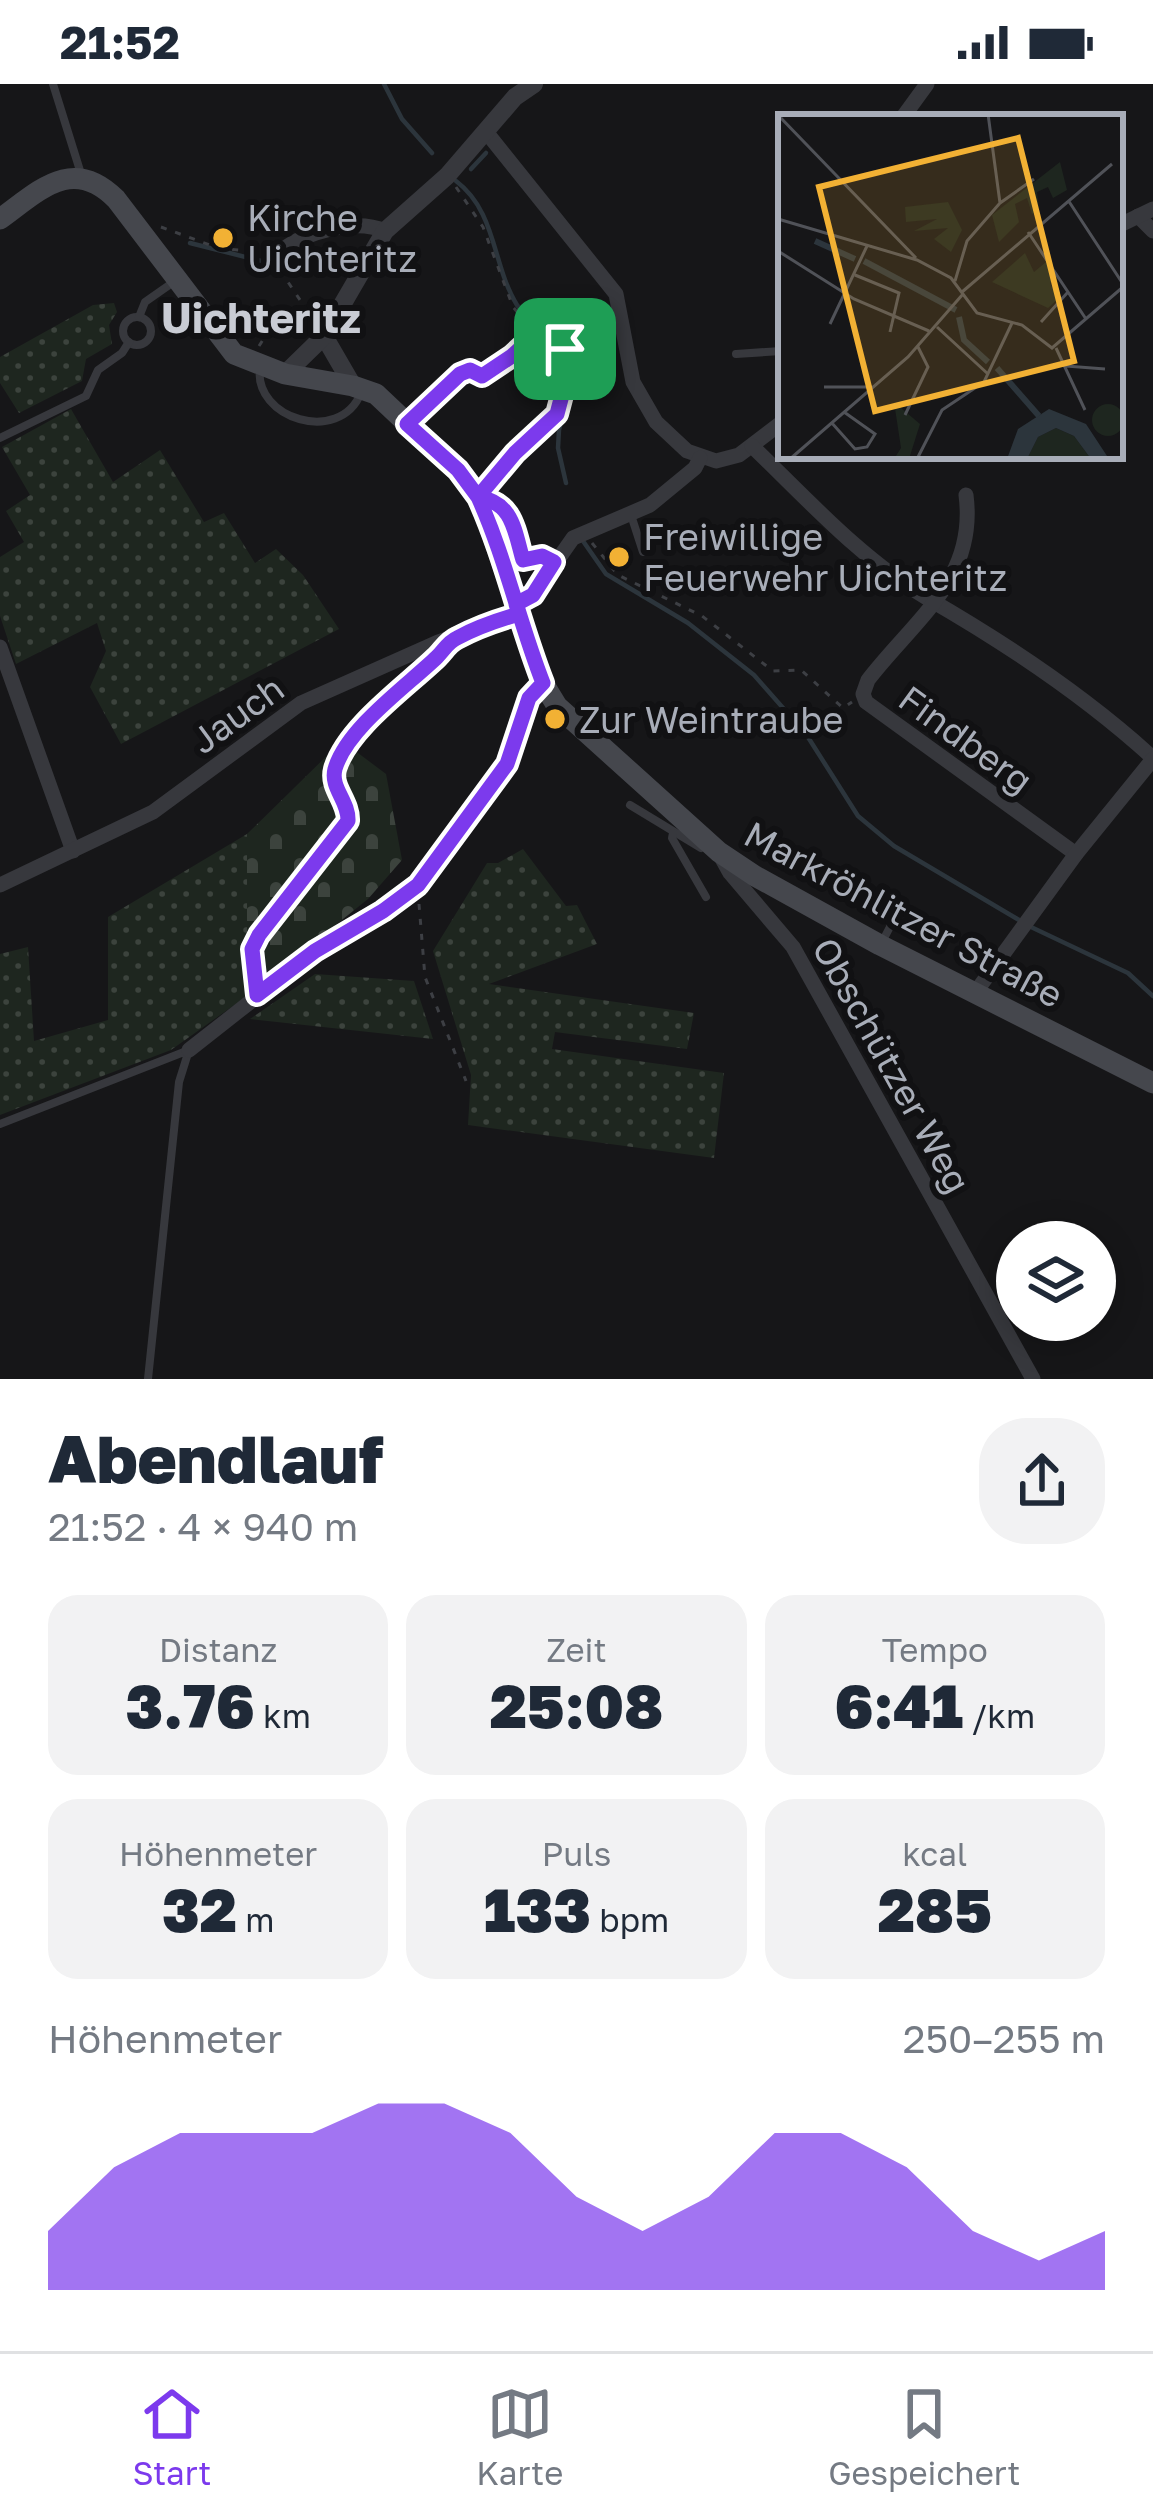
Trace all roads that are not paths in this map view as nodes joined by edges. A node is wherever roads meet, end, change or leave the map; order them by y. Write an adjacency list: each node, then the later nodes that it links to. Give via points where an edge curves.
1 (53, 84): 6 (lane)
2 (927, 84): 4 (street)
3 (523, 86): 5 (street)
4 (905, 114)
5 (487, 133): 9 (street); 26 (street, via 616,294 645,408)
6 (82, 178): 8 (main road, via 56,181); 12 (main road, via 109,192)
7 (1146, 213): 10 (street)
8 (0, 220)
9 (385, 231): 11 (street, via 360,225 291,241); 14 (street)
10 (1153, 232)
11 (278, 261)
12 (177, 280): 13 (lane, via 145,302); 18 (main road, via 234,354)
13 (139, 317): 15 (lane, via 124,325); 15 (lane, via 151,335)
14 (324, 336): 19 (street); 21 (street)
15 (129, 342): 24 (lane, via 98,370 86,396)
16 (778, 351): 17 (lane)
17 (736, 355)
18 (254, 365): 19 (main road); 21 (lane, via 278,410 319,424 356,404)
19 (285, 374): 21 (main road)
20 (482, 376): 22 (lane, via 460,374)
21 (358, 387): 22 (main road, Markröhlitzer Straße)
22 (407, 424): 30 (main road, Markröhlitzer Straße, via 458,470)
23 (778, 425): 25 (street)
24 (0, 438)
25 (752, 446): 26 (street, via 725,460); 32 (street, via 870,556)
26 (700, 458): 28 (street, via 667,493)
27 (966, 495): 32 (street, Findberg, via 962,559)
28 (631, 514): 29 (lane); 31 (street, via 578,534)
29 (643, 552)
30 (513, 562): 31 (street); 33 (main road, Markröhlitzer Straße)
31 (554, 562): 33 (street)
32 (934, 601): 37 (street, via 1117,725); 43 (street, Findberg, via 897,643 863,694 866,702)
33 (518, 609): 35 (main road, Markröhlitzer Straße); 41 (street, Jauch, via 301,703 153,812)
34 (0, 647): 41 (street)
35 (543, 683): 42 (main road, Markröhlitzer Straße, via 581,730); 49 (street, via 529,698 507,764 418,885 315,951)
36 (349, 746): 39 (lane, via 333,774)
37 (1153, 759): 43 (street)
38 (630, 806): 40 (lane)
39 (348, 807)
40 (674, 833): 42 (lane); 46 (lane)
41 (73, 851): 44 (street, Jauch)
42 (719, 852): 47 (main road, Markröhlitzer Straße); 53 (street, Obschützer Weg, via 793,947)
43 (1076, 854): 48 (street)
44 (0, 885)
45 (880, 891): 47 (lane, via 901,906)
46 (706, 897)
47 (880, 945): 48 (main road, Markröhlitzer Straße)
48 (975, 993): 50 (main road, Markröhlitzer Straße)
49 (189, 1050): 51 (lane); 52 (lane)
50 (1153, 1083)
51 (0, 1124)
52 (148, 1379)
53 (1033, 1379)

